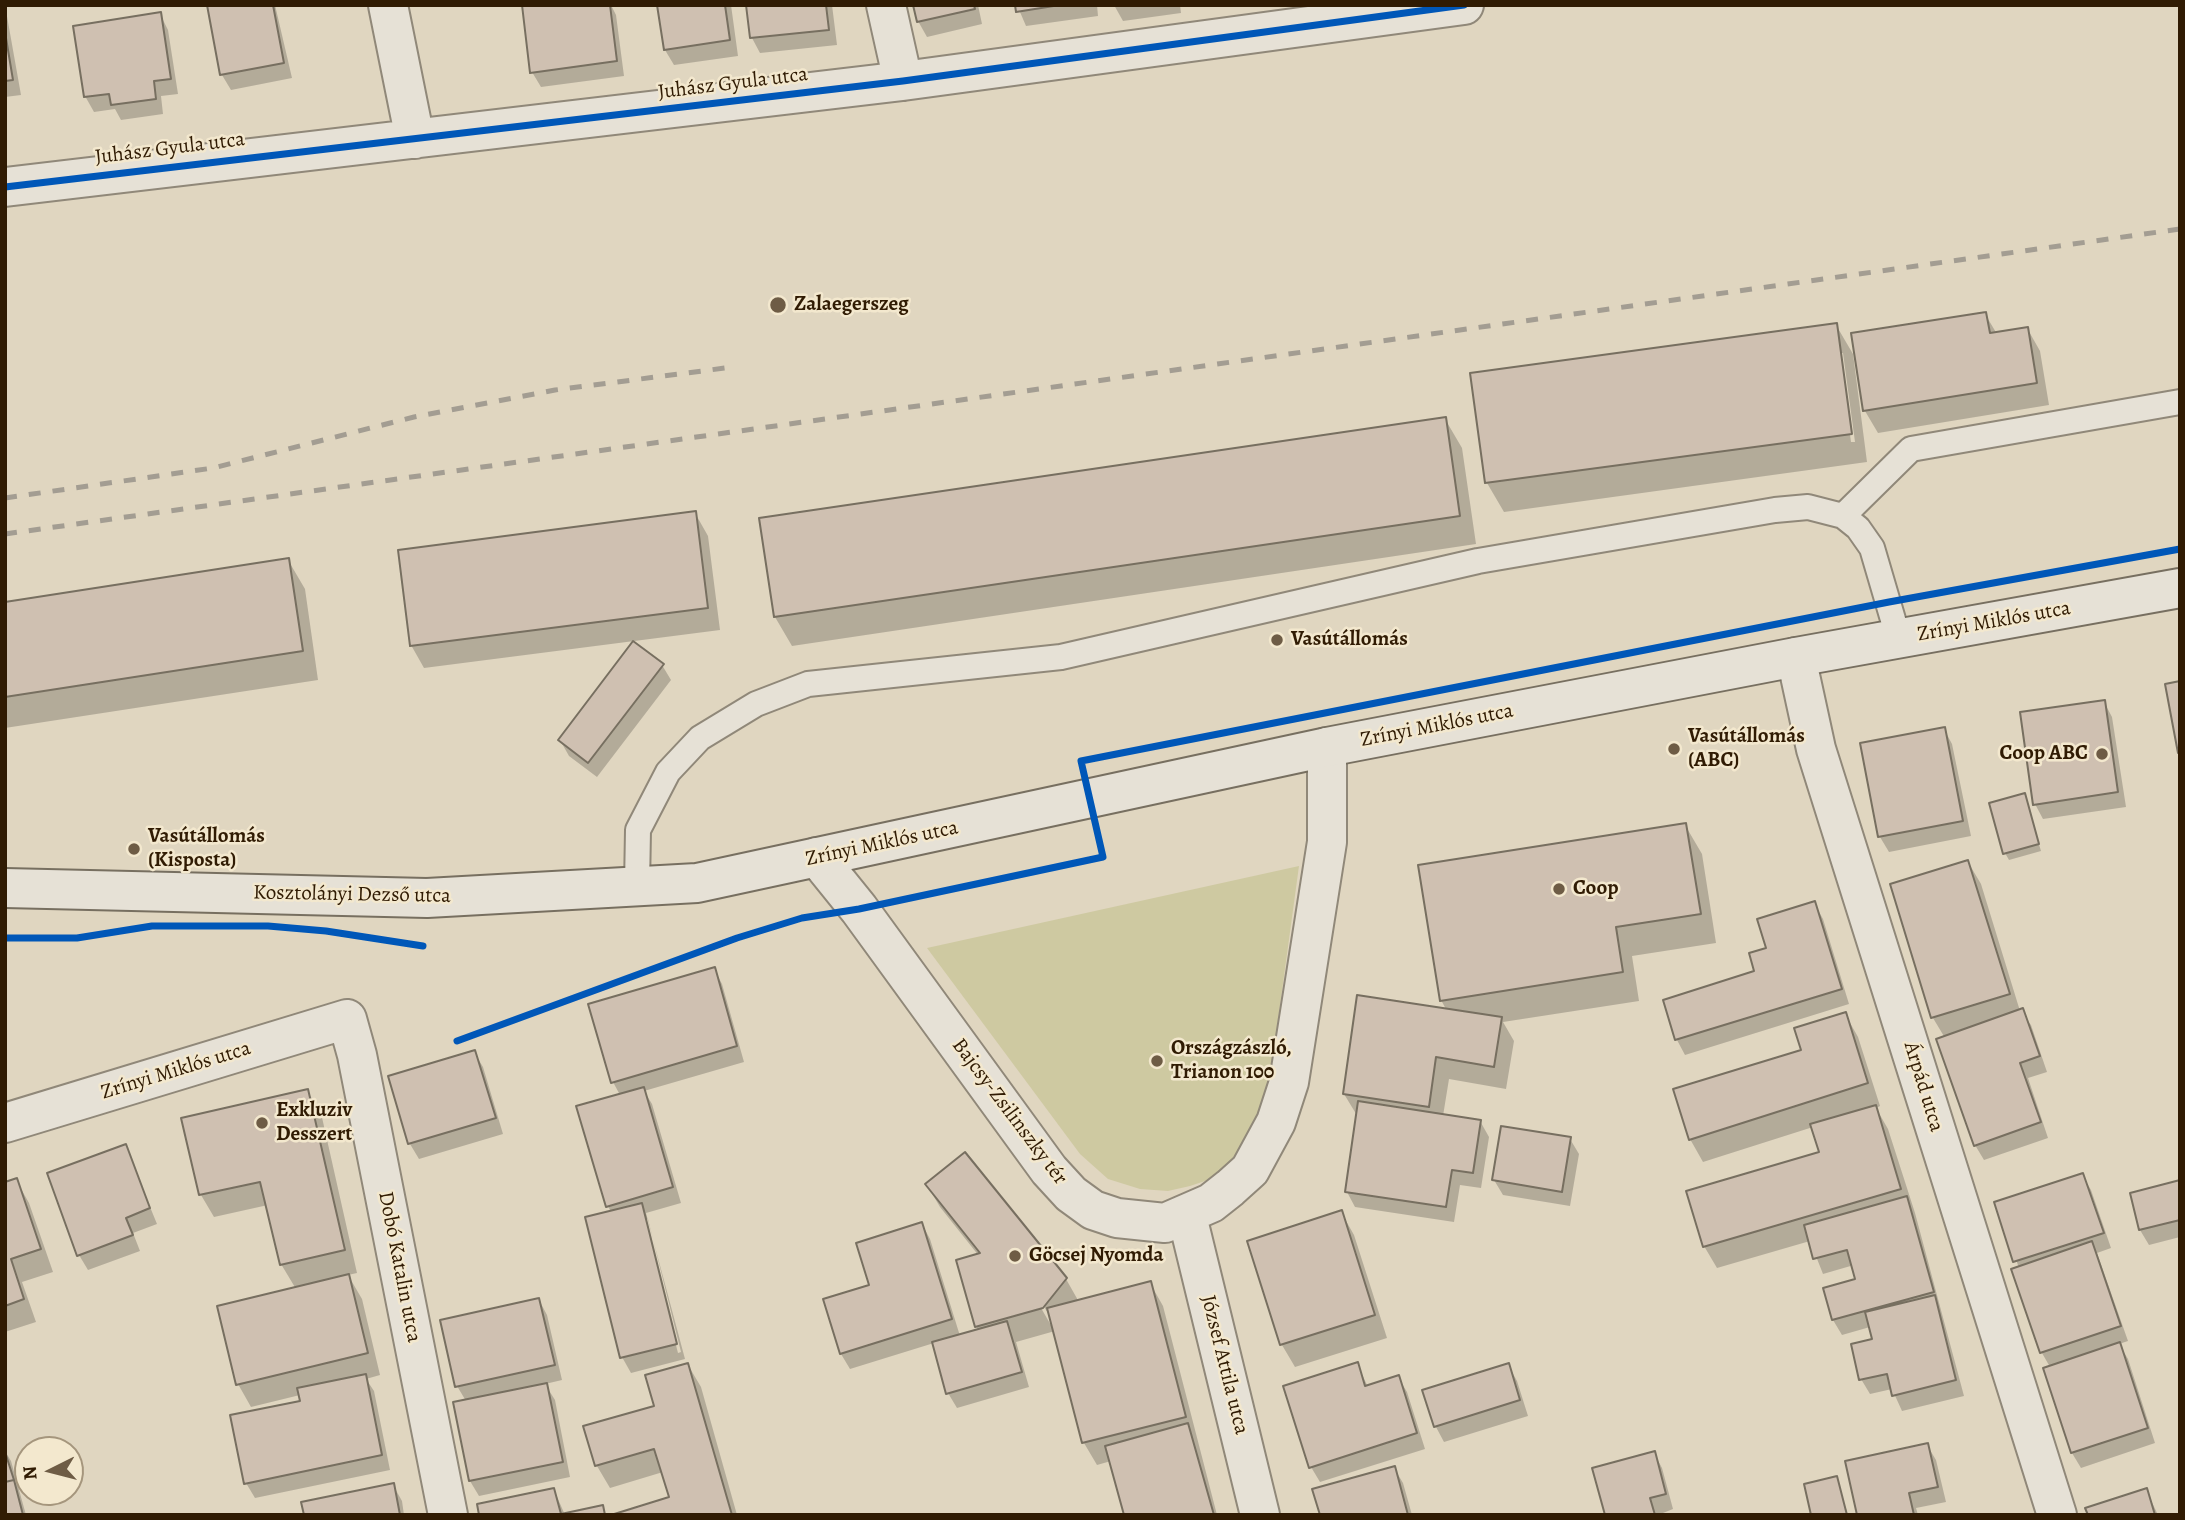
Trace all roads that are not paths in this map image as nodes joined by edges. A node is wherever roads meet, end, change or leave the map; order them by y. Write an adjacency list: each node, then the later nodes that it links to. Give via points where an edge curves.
1 (388, 5): 5 (street)
2 (886, 5): 4 (street)
3 (1464, 5): 4 (street, Juhász Gyula utca)
4 (903, 81): 5 (street, Juhász Gyula utca)
5 (415, 139): 6 (street, Juhász Gyula utca)
6 (5, 187)
7 (2180, 402): 8 (lane, via 1911,449)
8 (1843, 516): 10 (lane, via 1872,548); 15 (lane, via 1808,507 1775,510 1478,561 1061,657 808,684 756,704 700,738 668,772 638,830)
9 (2180, 588): 10 (street, Zrínyi Miklós utca)
10 (1899, 640): 11 (street, Zrínyi Miklós utca)
11 (1796, 657): 12 (street, Zrínyi Miklós utca); 22 (street, Árpád utca, via 1816,749)
12 (1327, 747): 13 (street, Zrínyi Miklós utca); 19 (street, Bajcsy-Zsilinszky tér, via 1327,842 1289,1083 1276,1122 1250,1170 1211,1203)
13 (817, 857): 14 (street, Zrínyi Miklós utca); 19 (street, Bajcsy-Zsilinszky tér, via 1049,1170 1072,1194 1093,1210 1142,1223 1165,1223)
14 (698, 883): 15 (street, Kosztolányi Dezső utca)
15 (637, 886): 16 (street, Kosztolányi Dezső utca, via 427,898)
16 (5, 888)
17 (346, 1019): 18 (street, Zrínyi Miklós utca); 20 (street, Dobó Katalin utca, via 357,1055)
18 (5, 1123)
19 (1187, 1216): 21 (street, József Attila utca)
20 (448, 1515)
21 (1260, 1515)
22 (2057, 1515)

